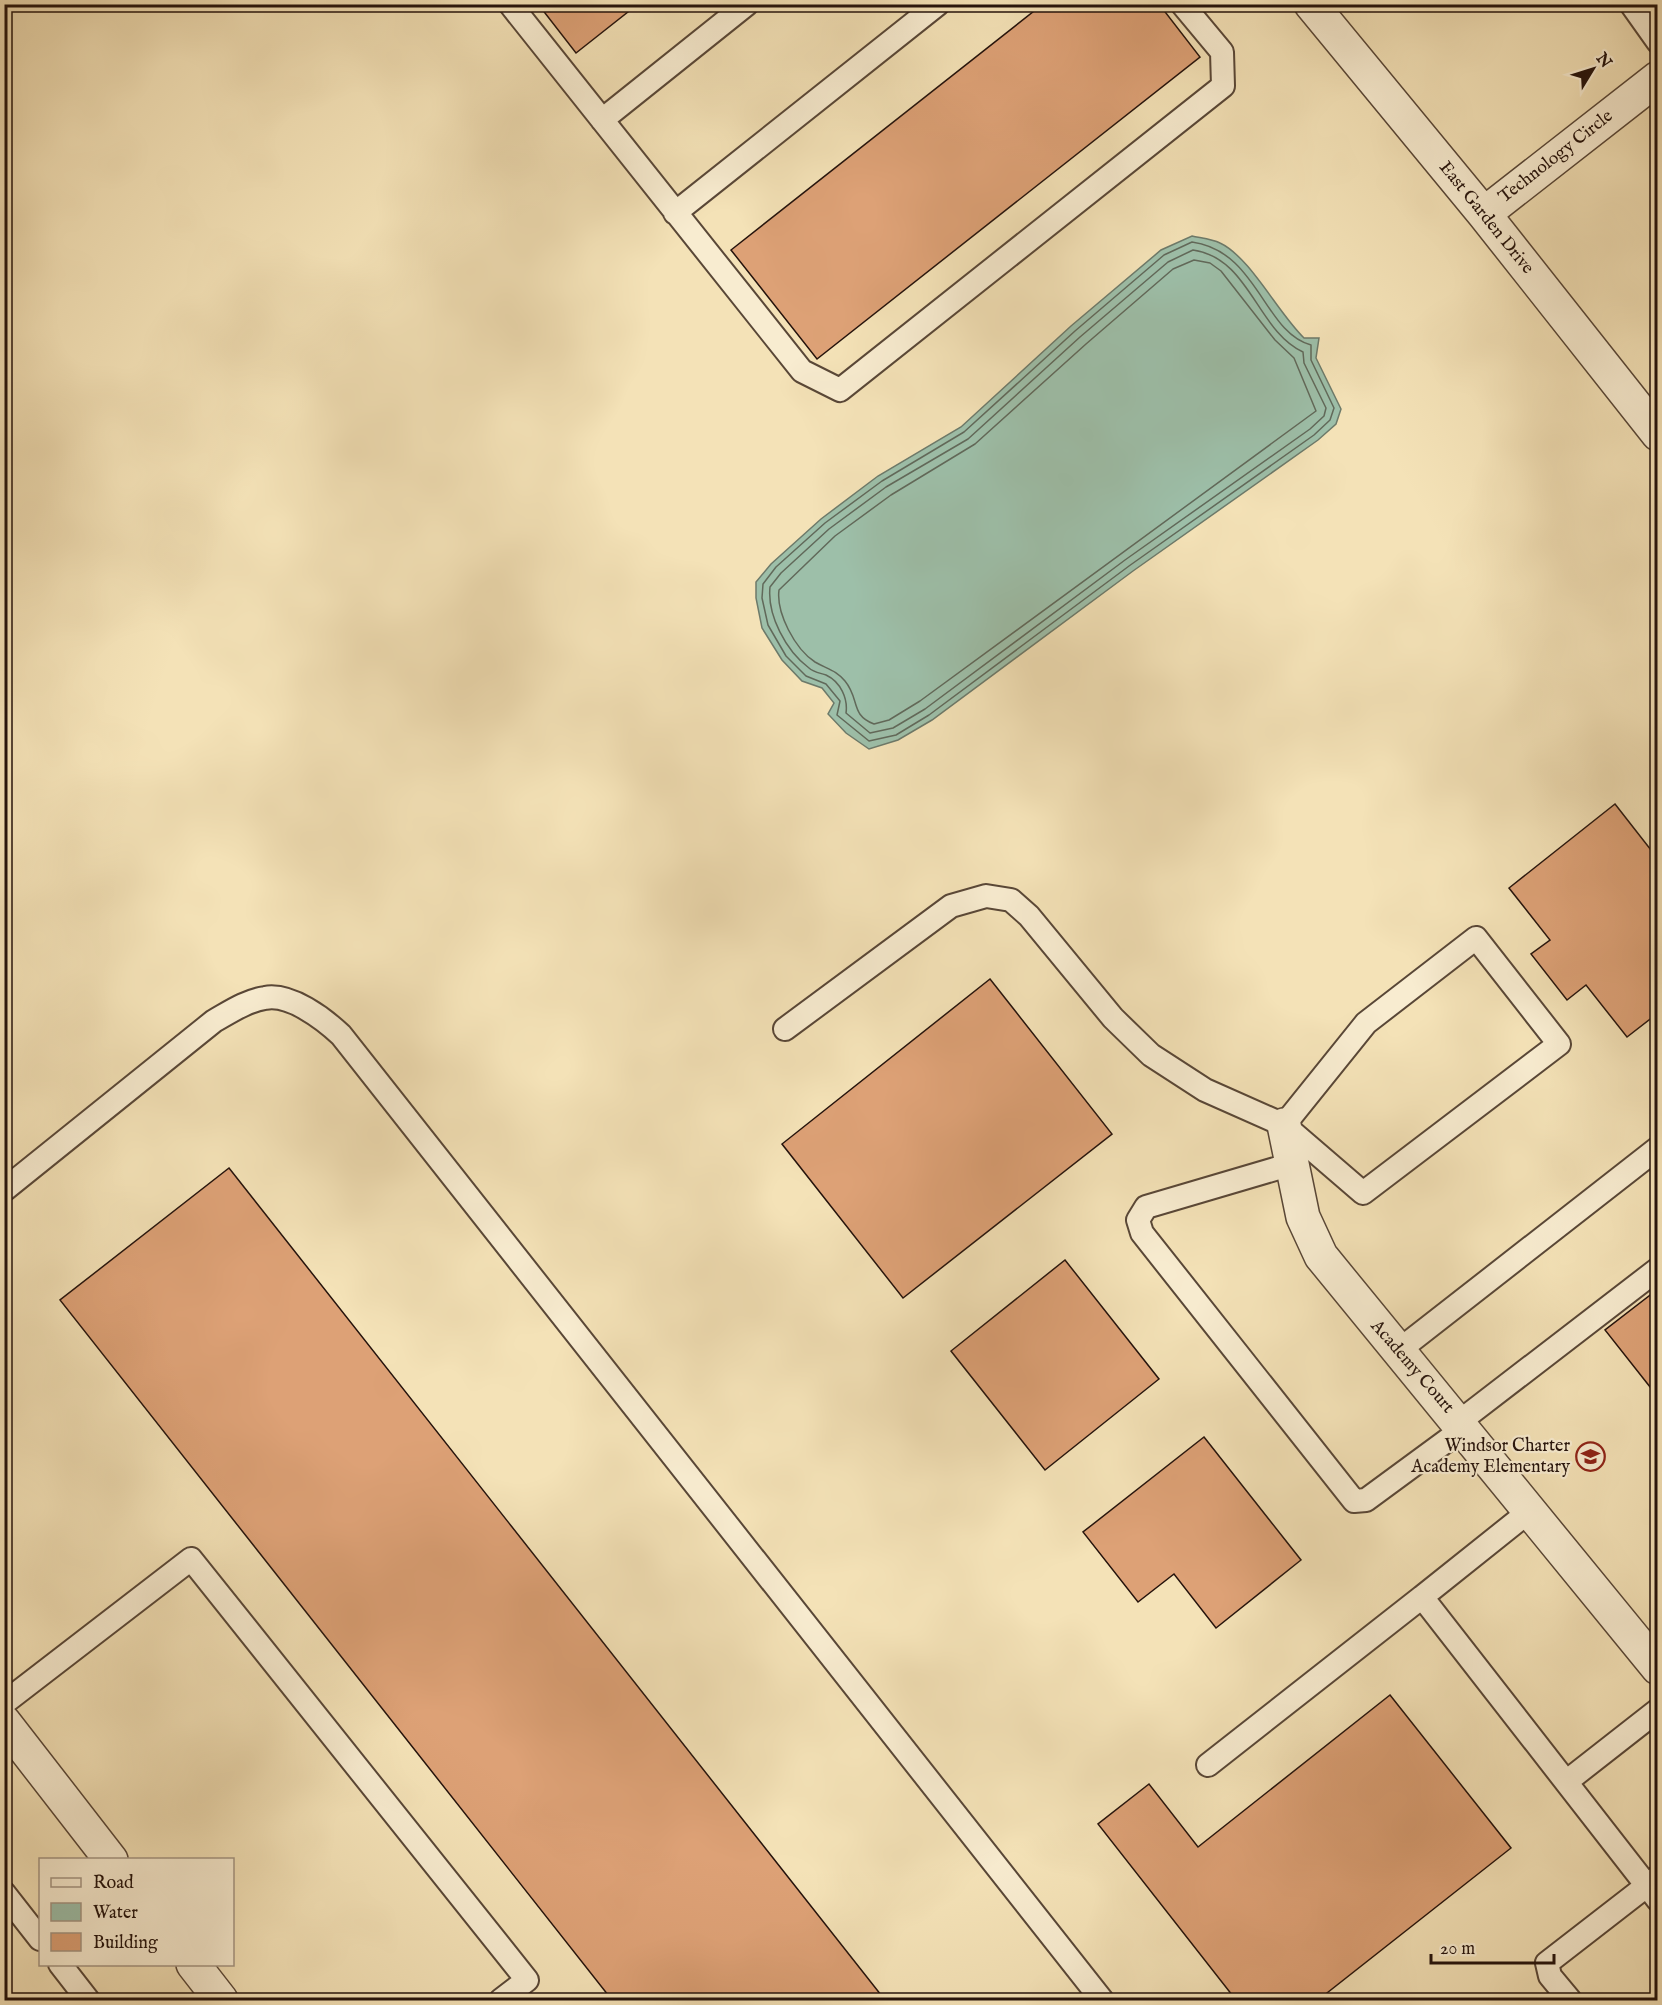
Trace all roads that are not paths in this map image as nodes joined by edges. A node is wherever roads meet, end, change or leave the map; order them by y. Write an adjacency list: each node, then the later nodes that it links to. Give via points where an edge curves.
1 (510, 4): 9 (lane)
2 (747, 4): 9 (lane)
3 (938, 4): 10 (lane)
4 (1182, 4): 10 (lane, via 1222,52 1223,86 840,390 802,371)
5 (1311, 4): 11 (street, East Garden Drive)
6 (1631, 4): 7 (lane)
7 (1658, 42)
8 (1658, 78): 11 (street, Technology Circle)
9 (602, 120): 10 (lane)
10 (675, 213)
11 (1484, 214): 12 (street, East Garden Drive)
12 (1658, 434)
13 (785, 1029): 14 (lane, via 951,906 986,896 1011,900 1029,916 1113,1018 1151,1055 1204,1090)
14 (1284, 1125): 14 (lane, via 1363,1193 1559,1044 1476,938 1366,1023); 16 (street, Academy Court)
15 (1658, 1148): 19 (lane)
16 (1292, 1164): 19 (street, Academy Court, via 1311,1238); 20 (lane, via 1146,1207 1138,1220 1142,1233 1354,1501 1366,1500)
17 (4, 1190): 38 (lane, via 214,1021 238,1007 267,997 302,1006 325,1020 341,1035)
18 (1658, 1269): 20 (lane)
19 (1398, 1351): 20 (street, Academy Court)
20 (1461, 1425): 21 (street, Academy Court)
21 (1531, 1510): 22 (lane); 23 (street, Academy Court)
22 (1422, 1597): 27 (lane); 28 (lane)
23 (1658, 1668)
24 (4, 1703): 37 (lane, via 191,1559 527,1980)
25 (1658, 1710): 28 (lane)
26 (4, 1722): 29 (street)
27 (1208, 1765)
28 (1566, 1782): 30 (lane)
29 (109, 1858)
30 (1654, 1887): 39 (lane, via 1547,1963 1550,1976)
31 (4, 1893): 32 (lane)
32 (39, 1939)
33 (61, 1966): 35 (lane)
34 (194, 1966): 36 (street)
35 (88, 2001)
36 (221, 2001)
37 (501, 2001)
38 (1102, 2001)
39 (1570, 2001)

